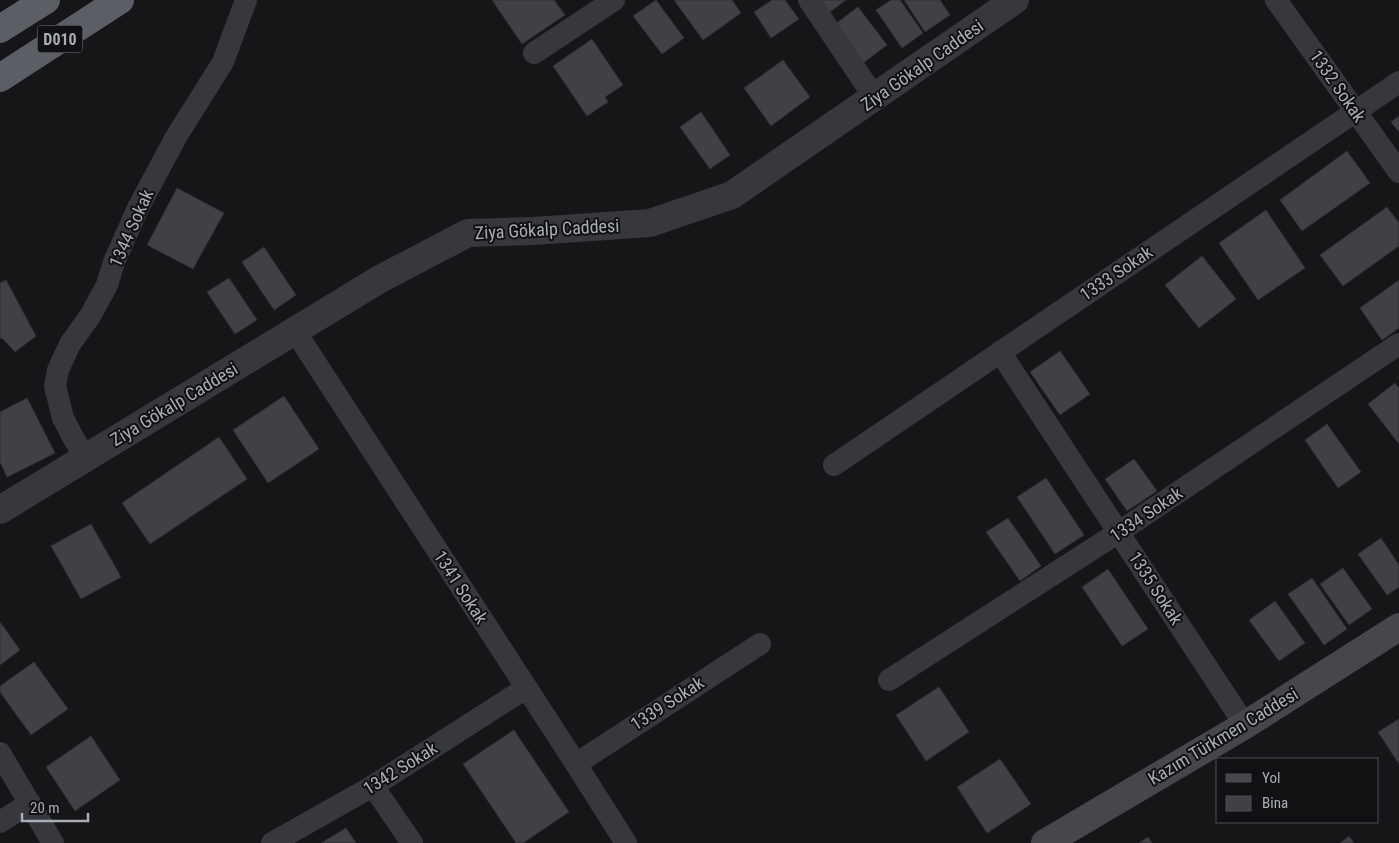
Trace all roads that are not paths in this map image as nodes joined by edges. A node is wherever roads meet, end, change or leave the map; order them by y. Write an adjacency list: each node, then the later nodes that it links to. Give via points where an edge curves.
1 (46, 0): 8 (highway, D010)
2 (120, 0): 10 (highway, D010)
3 (246, 0): 18 (street, 1344 Sokak, via 223,62 146,192 107,285 70,344 58,370 55,386 63,418)
4 (614, 0): 9 (street)
5 (809, 0): 12 (street)
6 (1015, 0): 12 (street, Ziya Gökalp Caddesi)
7 (1276, 0): 13 (street, 1332 Sokak)
8 (0, 29)
9 (534, 53)
10 (0, 78)
11 (1399, 82): 13 (street, 1333 Sokak)
12 (875, 98): 15 (street, Ziya Gökalp Caddesi, via 732,195 650,223 468,233 380,278)
13 (1355, 111): 14 (street, 1332 Sokak); 17 (street, 1333 Sokak)
14 (1399, 172)
15 (295, 331): 18 (street, Ziya Gökalp Caddesi); 25 (street, 1341 Sokak)
16 (1399, 344): 21 (street, 1334 Sokak)
17 (1000, 352): 19 (street, 1333 Sokak); 21 (street, 1335 Sokak)
18 (86, 458): 20 (street, Ziya Gökalp Caddesi)
19 (834, 464)
20 (0, 510)
21 (1119, 532): 24 (street, 1334 Sokak); 26 (street, 1335 Sokak)
22 (1399, 627): 26 (main road, Kazım Türkmen Caddesi)
23 (760, 644): 28 (street, 1339 Sokak)
24 (889, 680)
25 (526, 688): 28 (street, 1341 Sokak); 29 (street, 1342 Sokak)
26 (1245, 725): 36 (main road, Kazım Türkmen Caddesi)
27 (0, 753): 30 (street)
28 (576, 764): 35 (street, 1341 Sokak)
29 (374, 786): 33 (street, 1342 Sokak); 34 (street)
30 (30, 803): 31 (street); 32 (street)
31 (0, 822)
32 (53, 843)
33 (272, 843)
34 (412, 843)
35 (626, 843)
36 (1045, 843)

